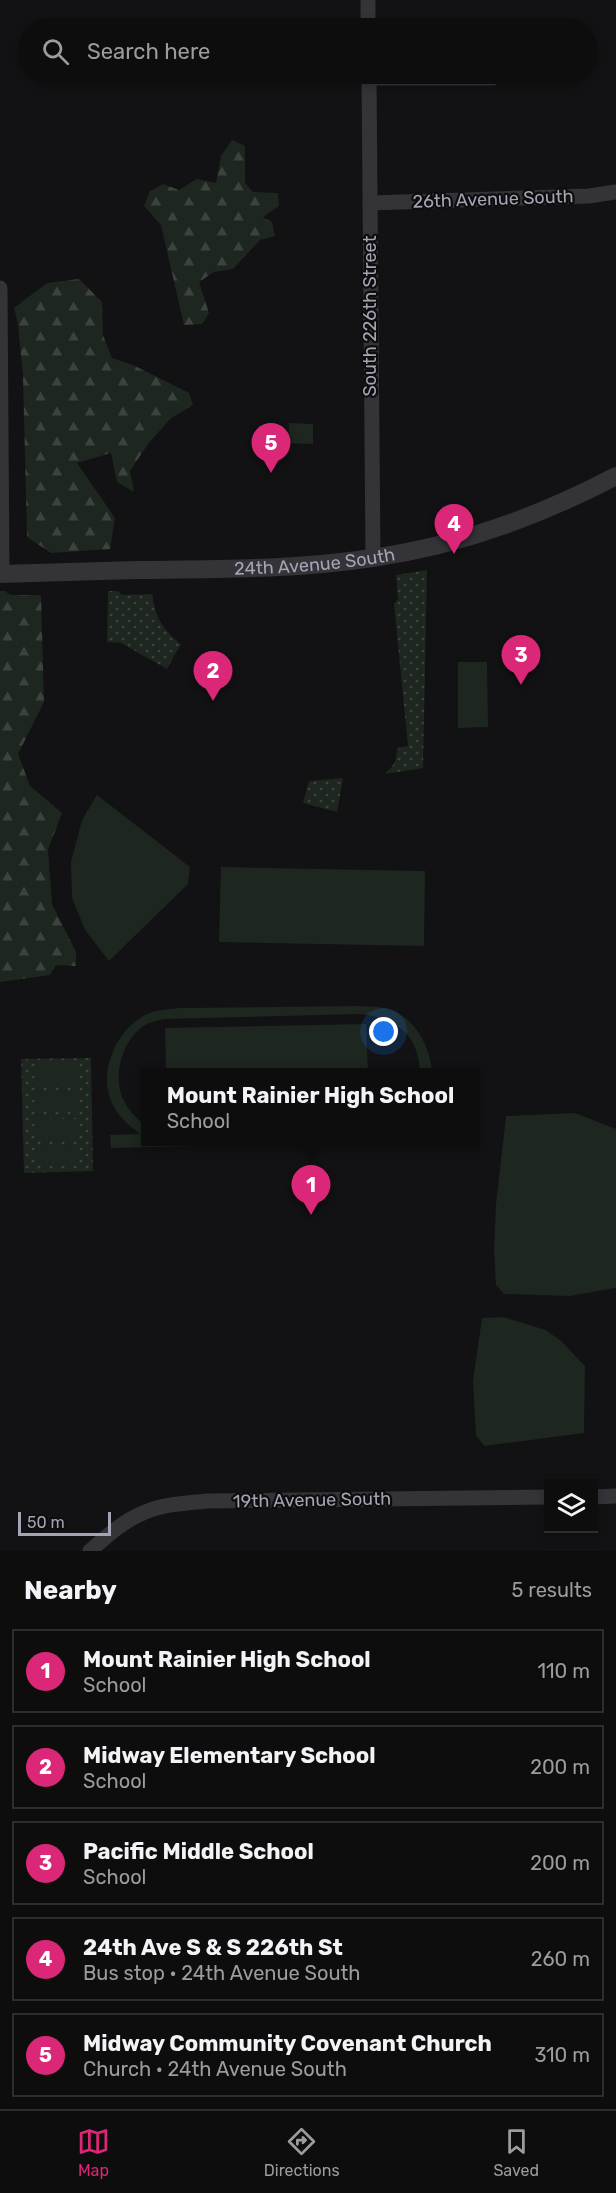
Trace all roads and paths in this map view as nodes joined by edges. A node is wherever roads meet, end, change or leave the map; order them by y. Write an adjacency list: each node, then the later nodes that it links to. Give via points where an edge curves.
1 (368, 0): 2 (street)
2 (369, 18)
3 (369, 84): 5 (street, South 226th Street)
4 (616, 192): 5 (street, 26th Avenue South)
5 (370, 202): 8 (street, South 226th Street)
6 (0, 288): 9 (street)
7 (616, 476): 8 (street, 24th Avenue South, via 497,527 434,546)
8 (373, 558): 9 (street, 24th Avenue South, via 275,568)
9 (1, 573)
10 (616, 1496): 12 (street)
11 (544, 1497): 13 (street, 19th Avenue South, via 179,1504 141,1513)
12 (598, 1497)
13 (90, 1551)

